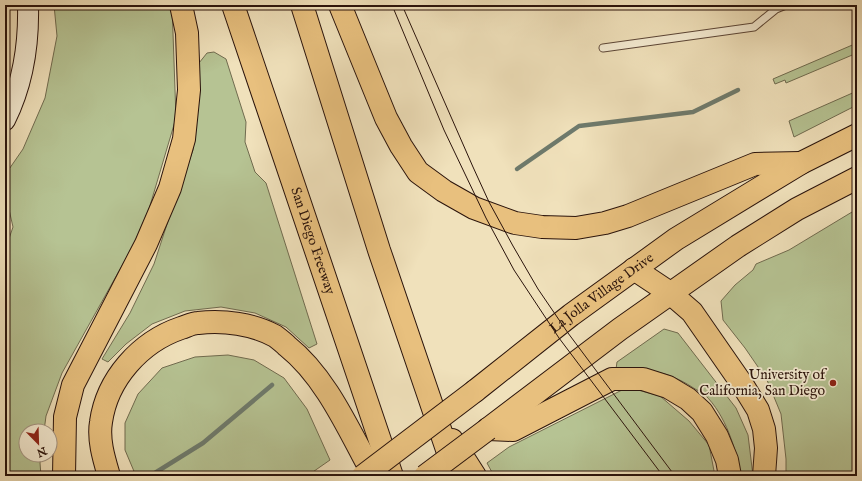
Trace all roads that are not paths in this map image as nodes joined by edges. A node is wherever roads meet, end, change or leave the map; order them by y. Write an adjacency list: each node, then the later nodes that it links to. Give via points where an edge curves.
1 (28, 5): 8 (street, via 26,56)
2 (181, 5): 16 (main road, via 187,33 189,90 184,139 170,188 146,244 73,385 65,417)
3 (233, 5): 20 (main road, San Diego Freeway)
4 (302, 5): 14 (main road)
5 (340, 5): 10 (main road, via 386,118 418,172 444,192 474,208 514,223 576,228 606,223 755,164)
6 (786, 5): 7 (lane, via 776,9 754,27)
7 (602, 48)
8 (5, 120)
9 (857, 135): 10 (main road, La Jolla Village Drive)
10 (801, 164): 12 (main road, La Jolla Village Drive, via 676,239)
11 (857, 178): 13 (main road, via 772,224)
12 (634, 269): 13 (main road); 18 (main road, La Jolla Village Drive, bridge)
13 (670, 293): 15 (main road); 25 (main road, via 695,316 758,410 766,448)
14 (432, 407): 22 (main road); 23 (main road)
15 (488, 429): 21 (main road, bridge); 24 (main road, via 513,430 612,379 642,379 668,387 688,399 702,412 717,436 727,460)
16 (64, 476)
17 (109, 476): 19 (main road, via 102,451 100,423 108,394 124,368 142,349 167,333 197,323 230,322 276,336 298,354 317,375 329,394)
18 (363, 476)
19 (374, 476)
20 (392, 476)
21 (425, 476)
22 (456, 476)
23 (475, 476)
24 (730, 476)
25 (764, 476)

